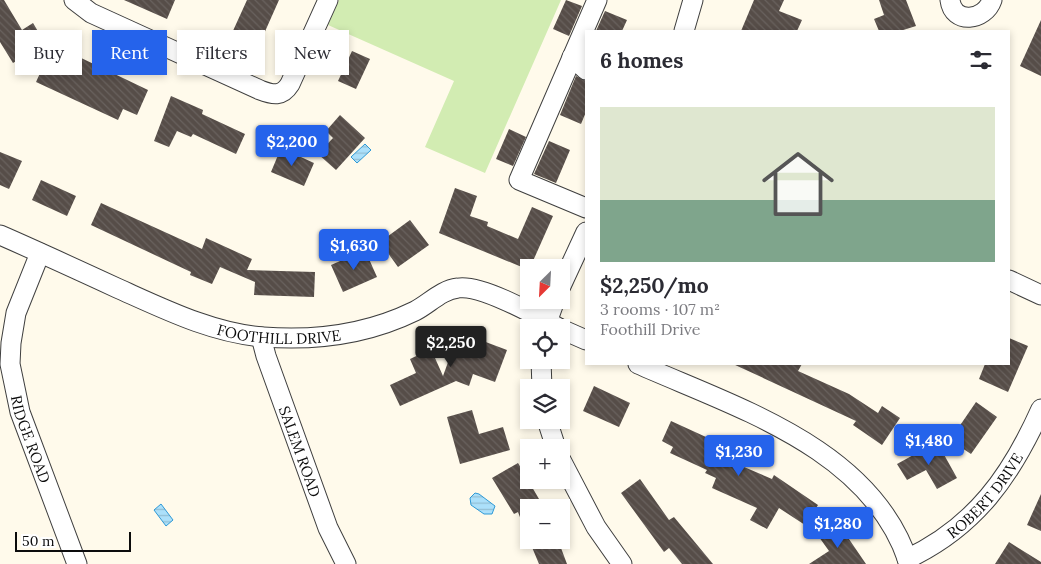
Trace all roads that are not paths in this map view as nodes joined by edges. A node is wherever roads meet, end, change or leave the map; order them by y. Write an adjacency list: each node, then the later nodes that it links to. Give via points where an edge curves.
1 (74, 0): 2 (street, via 91,13 272,94 283,92 290,84)
2 (328, 0)
3 (597, 0): 7 (street)
4 (693, 0): 8 (street)
5 (950, 0): 6 (street, via 952,8 970,18 986,11)
6 (992, 0)
7 (588, 30)
8 (684, 30)
9 (585, 39): 10 (street)
10 (579, 58): 11 (street, via 519,180)
11 (585, 208)
12 (585, 234): 15 (street)
13 (0, 235): 14 (street, FOOTHILL DRIVE)
14 (40, 253): 20 (street, FOOTHILL DRIVE, via 207,326); 26 (street, RIDGE ROAD, via 16,313 10,342 10,364 20,412)
15 (570, 267)
16 (1010, 280): 17 (street)
17 (1041, 295)
18 (539, 319): 20 (street, FOOTHILL DRIVE, via 493,295 458,288 382,324 352,332 318,338)
19 (570, 333): 21 (street, FOOTHILL DRIVE)
20 (261, 337): 27 (street, SALEM ROAD, via 328,528)
21 (585, 340)
22 (640, 365): 25 (street, via 795,434 826,454 866,491 883,514)
23 (1041, 409): 25 (street, ROBERT DRIVE, via 1028,439 995,491 949,535)
24 (570, 477): 28 (street, via 596,527)
25 (908, 562)
26 (77, 564)
27 (346, 564)
28 (622, 564)

